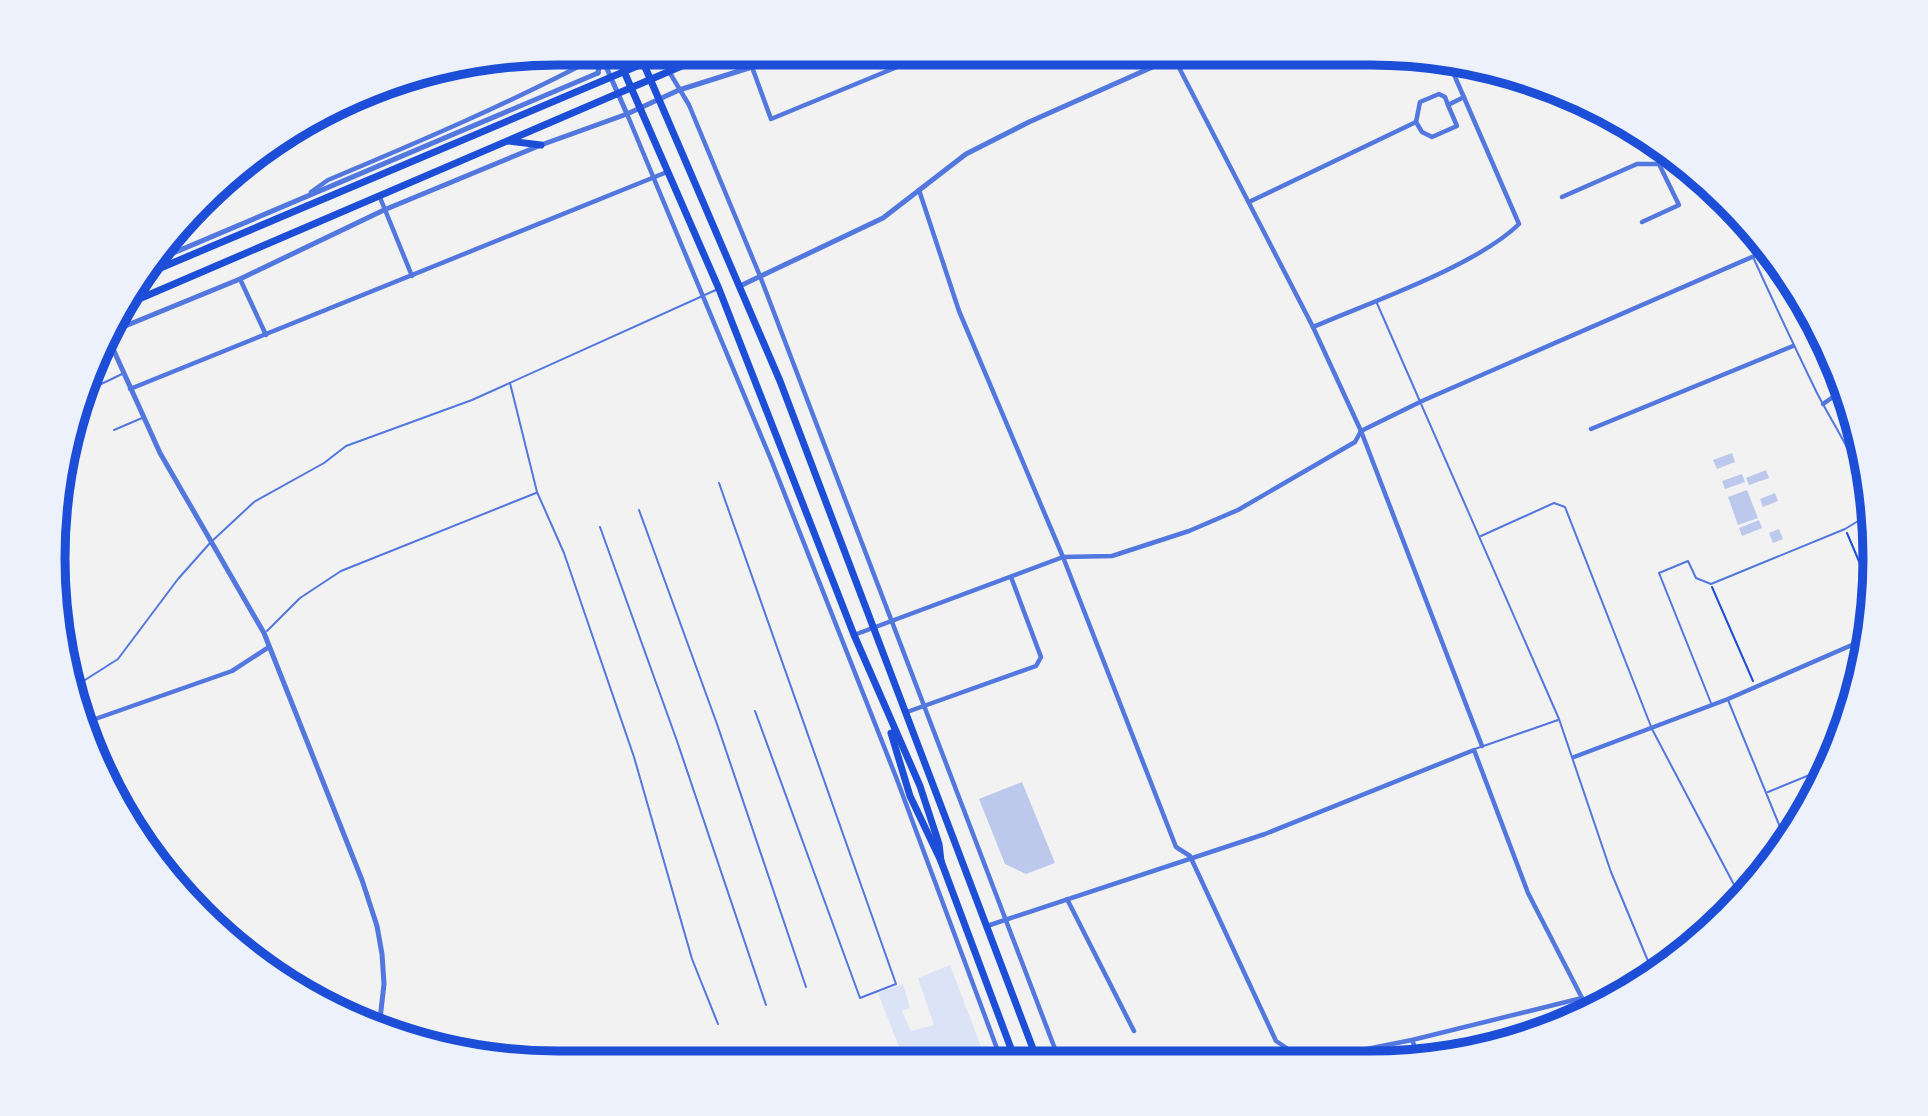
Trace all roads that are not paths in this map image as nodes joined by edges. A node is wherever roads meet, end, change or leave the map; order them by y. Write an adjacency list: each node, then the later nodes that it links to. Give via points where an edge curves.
1 (578, 65): 37 (street, via 499,108 328,180)
2 (600, 65): 16 (street)
3 (606, 65): 17 (street)
4 (622, 65): 14 (main road)
5 (633, 65): 14 (main road)
6 (646, 65): 18 (main road)
7 (669, 65): 20 (street)
8 (684, 65): 18 (main road)
9 (757, 65): 13 (street)
10 (898, 65): 13 (street, via 771,119)
11 (1159, 65): 34 (street, via 998,138)
12 (1178, 65): 38 (street)
13 (752, 67): 20 (street)
14 (625, 72): 17 (main road); 19 (main road)
15 (1453, 72): 22 (street)
16 (598, 73): 17 (street); 37 (street)
17 (611, 79): 21 (street); 39 (main road)
18 (652, 79): 19 (main road); 23 (main road)
19 (633, 87): 21 (main road); 25 (main road)
20 (679, 90): 23 (street); 47 (street)
21 (618, 93): 26 (street); 28 (main road)
22 (1464, 96): 24 (street); 53 (street, via 1518,224 1501,241)
23 (661, 99): 25 (street); 49 (main road)
24 (1448, 105): 27 (street, via 1438,94 1420,102); 27 (street, via 1457,126 1450,130 1432,137)
25 (642, 107): 26 (street); 32 (main road)
26 (627, 114): 29 (street); 33 (street)
27 (1416, 122): 38 (street)
28 (507, 141): 29 (main road); 35 (main road)
29 (541, 145): 40 (street)
30 (1663, 162): 31 (street)
31 (1659, 164): 36 (street, via 1637,164); 41 (street, via 1679,205)
32 (669, 172): 33 (street); 50 (main road)
33 (656, 177): 46 (street); 51 (street)
34 (919, 190): 47 (street, via 883,218); 78 (street, via 959,311)
35 (379, 194): 40 (street); 52 (main road)
36 (1562, 197)
37 (303, 199): 39 (main road); 43 (street)
38 (1249, 202): 55 (street)
39 (306, 208): 45 (main road)
40 (384, 210): 46 (street); 48 (street)
41 (1642, 222)
42 (1758, 254): 44 (street)
43 (170, 255)
44 (1753, 256): 57 (lane); 64 (street)
45 (159, 269)
46 (412, 276): 56 (street)
47 (760, 276): 49 (street); 80 (street)
48 (240, 279): 54 (street); 56 (street)
49 (740, 286): 81 (main road)
50 (719, 289): 51 (lane); 83 (main road)
51 (704, 296): 60 (lane); 118 (street, via 886,752)
52 (138, 299)
53 (1376, 300): 55 (street); 64 (lane)
54 (123, 327)
55 (1313, 327): 69 (street)
56 (266, 335): 62 (street)
57 (1793, 346): 65 (lane); 67 (street)
58 (112, 348): 59 (street)
59 (123, 373): 61 (lane); 62 (street)
60 (509, 381): 72 (lane); 77 (lane, via 472,400 346,446 254,502)
61 (95, 387)
62 (129, 389): 66 (street)
63 (1836, 395): 65 (street)
64 (1422, 401): 69 (street); 76 (lane)
65 (1823, 404): 70 (lane)
66 (143, 418): 68 (lane); 77 (street)
67 (1591, 429)
68 (114, 430)
69 (1361, 431): 78 (street, via 1355,442 1213,521 1112,556); 96 (street)
70 (1852, 453)
71 (719, 483): 91 (lane, via 895,984 860,998)
72 (537, 492): 82 (lane, via 341,571 300,598); 114 (lane, via 564,553 634,757 692,959)
73 (639, 510): 109 (lane, via 718,724)
74 (1861, 519): 88 (lane, via 1710,583 1696,578 1688,561 1658,573)
75 (600, 527): 112 (lane)
76 (1480, 537): 93 (lane); 95 (lane, via 1555,503 1565,507)
77 (210, 542): 82 (street); 86 (lane, via 118,659)
78 (1063, 557): 79 (street); 102 (street, via 1176,847)
79 (1011, 577): 80 (street); 90 (street, via 1037,642 1041,657 1036,666)
80 (893, 621): 81 (street); 90 (street)
81 (874, 628): 83 (street); 92 (main road)
82 (264, 633): 85 (street)
83 (854, 635): 89 (main road)
84 (1856, 643): 87 (street)
85 (269, 646): 94 (street, via 232,671); 113 (street, via 377,926 384,984)
86 (81, 682)
87 (1728, 699): 88 (street); 100 (lane)
88 (1711, 703): 95 (street)
89 (883, 706): 103 (main road, via 910,796); 103 (main road, via 920,786)
90 (925, 706): 92 (street); 106 (street)
91 (755, 711)
92 (907, 712): 107 (main road)
93 (1559, 719): 96 (lane); 98 (lane)
94 (92, 720)
95 (1652, 729): 98 (street); 104 (lane)
96 (1482, 746): 97 (lane)
97 (1474, 750): 102 (street, via 1265,834); 110 (street, via 1528,893)
98 (1574, 757): 108 (lane, via 1611,872)
99 (1813, 773): 100 (lane)
100 (1767, 792): 101 (lane)
101 (1782, 829)
102 (1190, 856): 105 (street); 122 (street, via 1276,1041)
103 (941, 861): 119 (main road)
104 (1736, 888)
105 (1067, 899): 106 (street); 115 (street)
106 (1006, 920): 107 (street); 121 (street)
107 (987, 926): 120 (main road)
108 (1649, 964)
109 (806, 987)
110 (1582, 998): 111 (street); 116 (street)
111 (1584, 1002)
112 (766, 1004)
113 (380, 1018)
114 (718, 1024)
115 (1134, 1031)
116 (1412, 1040): 117 (street); 123 (street)
117 (1416, 1049)
118 (998, 1051)
119 (1012, 1051)
120 (1034, 1051)
121 (1056, 1051)
122 (1291, 1051)
123 (1356, 1051)

